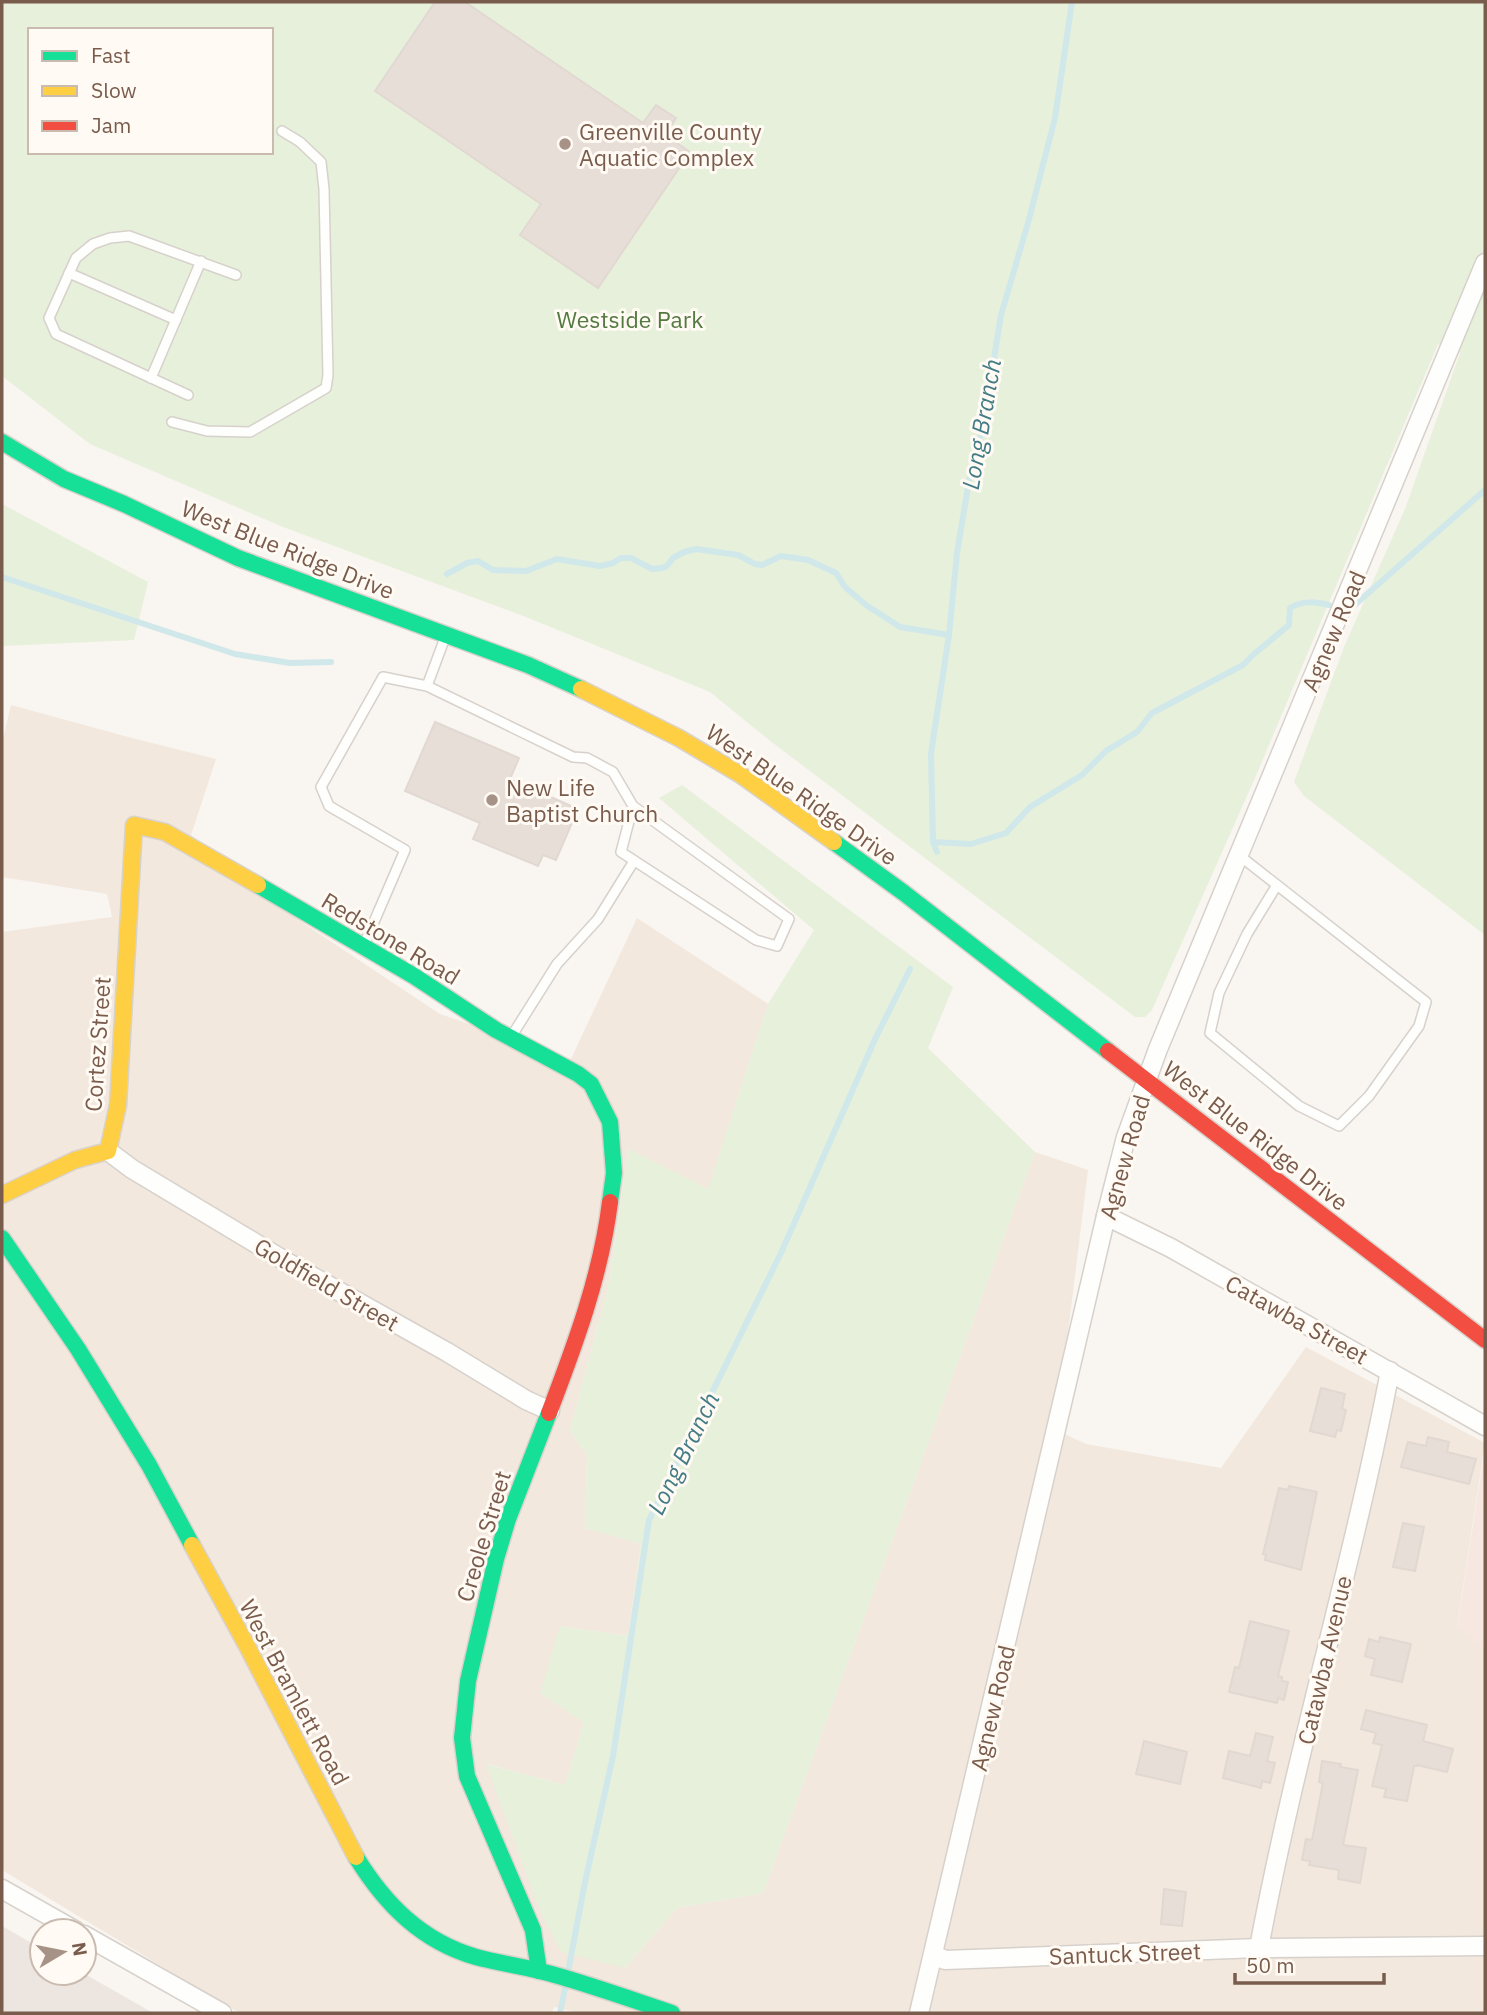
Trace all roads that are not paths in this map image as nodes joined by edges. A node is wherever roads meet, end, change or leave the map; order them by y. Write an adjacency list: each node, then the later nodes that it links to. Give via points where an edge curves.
1 (282, 131): 9 (lane, via 321,162 326,388 250,432 207,431)
2 (201, 261): 4 (lane, via 129,236 93,244 76,258); 5 (lane); 6 (lane)
3 (1485, 263): 15 (street, Agnew Road)
4 (69, 273): 6 (lane); 7 (lane, via 49,318 56,334)
5 (236, 275)
6 (176, 320): 7 (lane)
7 (151, 378): 8 (lane)
8 (188, 395)
9 (172, 422)
10 (2, 442): 11 (street, West Blue Ridge Drive, via 64,479 238,558)
11 (446, 635): 12 (lane); 20 (street, West Blue Ridge Drive, via 606,700 741,775 904,892)
12 (427, 686): 13 (lane, via 613,772); 18 (lane, via 383,677 321,787 329,806 405,850)
13 (633, 806): 16 (lane, via 621,852); 16 (lane, via 789,919 777,946 756,940)
14 (134, 825): 18 (street, Redstone Road, via 165,832); 22 (street, Cortez Street, via 118,1105)
15 (1240, 856): 17 (lane); 20 (street, Agnew Road)
16 (634, 861): 19 (lane, via 598,919 556,964)
17 (1277, 885): 17 (lane, via 1426,1002 1419,1026 1369,1096 1339,1126 1299,1106 1210,1033 1219,992)
18 (363, 946): 19 (street, Redstone Road)
19 (511, 1038): 21 (street, Redstone Road, via 585,1078)
20 (1147, 1080): 24 (street, Agnew Road); 26 (street, West Blue Ridge Drive)
21 (608, 1113): 28 (street, Creole Street, via 614,1171 601,1261)
22 (108, 1151): 23 (street, via 75,1160); 28 (street, Goldfield Street, via 285,1261)
23 (2, 1195)
24 (1105, 1216): 27 (street, Catawba Street); 35 (street, Agnew Road)
25 (2, 1238): 36 (street, West Bramlett Road, via 149,1465 373,1884 405,1919 440,1941 477,1957)
26 (1485, 1340)
27 (1390, 1371): 29 (street, Catawba Street); 34 (street, Catawba Avenue)
28 (550, 1410): 36 (street, Creole Street, via 494,1566 461,1733 467,1776 533,1930)
29 (1485, 1426)
30 (2, 1889): 31 (street)
31 (51, 1917)
32 (98, 1943): 37 (street)
33 (1485, 1946): 34 (street, Santuck Street)
34 (1259, 1948): 35 (street, Santuck Street, via 945,1960)
35 (934, 1955): 39 (street, Agnew Road)
36 (546, 1973): 38 (street, West Bramlett Road)
37 (222, 2013)
38 (672, 2013)
39 (919, 2013)

